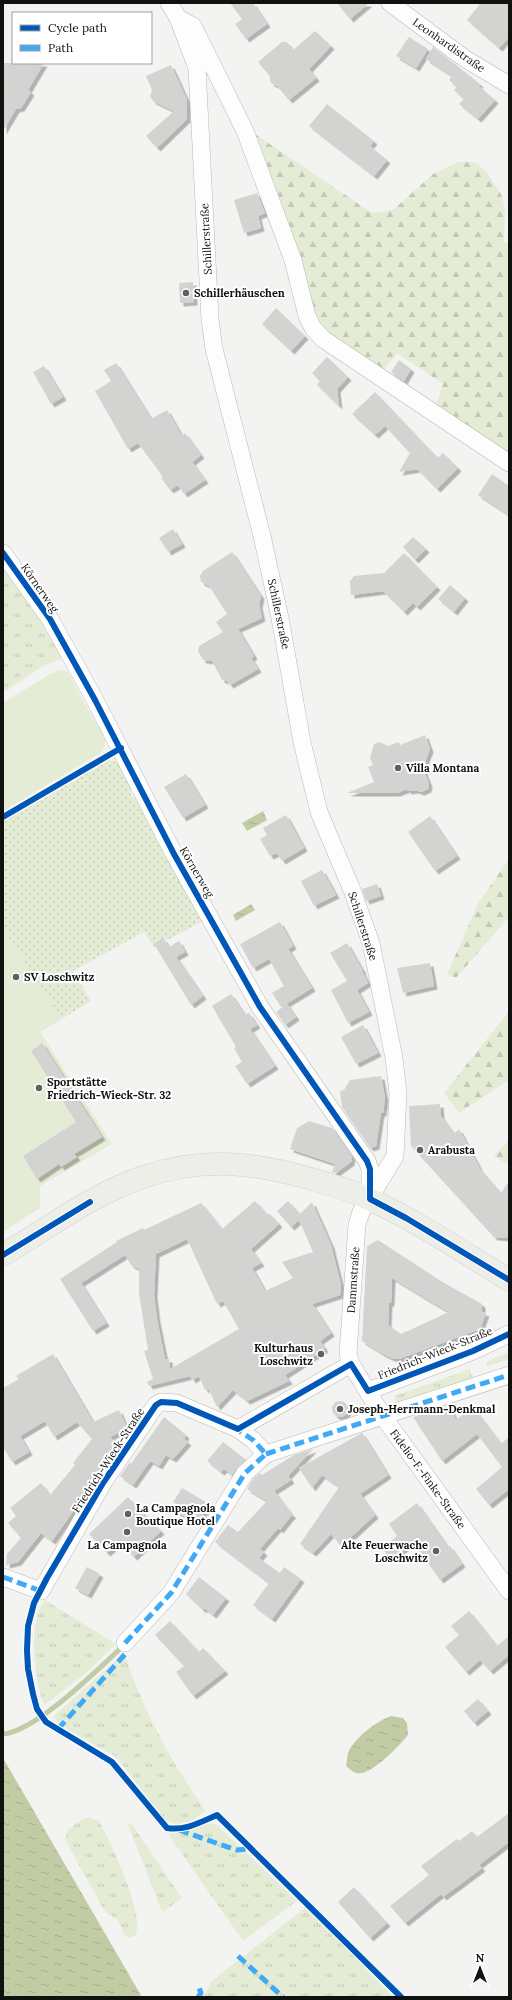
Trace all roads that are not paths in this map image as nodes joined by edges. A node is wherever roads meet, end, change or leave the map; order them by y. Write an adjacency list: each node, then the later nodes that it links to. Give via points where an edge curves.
1 (169, 3): 3 (street, Schillerstraße)
2 (390, 3): 4 (street, Leonhardistraße, via 464,58)
3 (178, 18): 5 (street, Schillerstraße, via 193,26 245,131 292,260 307,316 313,328 323,339); 7 (street, Schillerstraße, via 197,68 210,319 214,349 262,536 280,618 302,742 319,812 371,943 394,1058 398,1093 395,1156)
4 (509, 85)
5 (509, 463)
6 (3, 553): 7 (street, Körnerweg, via 50,619 174,854 260,1007 365,1158 370,1169)
7 (370, 1199): 8 (main road, via 325,1182 264,1167 213,1163 184,1167 142,1177 113,1190); 9 (main road); 11 (street, Dammstraße, via 361,1212 357,1225 348,1354)
8 (3, 1255)
9 (509, 1280)
10 (509, 1334): 13 (street, Friedrich-Wieck-Straße, via 473,1351)
11 (351, 1364): 13 (street, Fidelio-F.-Finke-Straße); 15 (street)
12 (509, 1375): 14 (street)
13 (368, 1391): 14 (street, Fidelio-F.-Finke-Straße)
14 (382, 1415): 16 (street); 18 (street, Fidelio-F.-Finke-Straße)
15 (238, 1429): 16 (street, Friedrich-Wieck-Straße); 17 (street, Friedrich-Wieck-Straße, via 177,1403 161,1402 156,1405 102,1483 41,1591)
16 (266, 1454): 19 (street, via 245,1473 171,1593)
17 (3, 1577)
18 (509, 1591)
19 (125, 1643)

